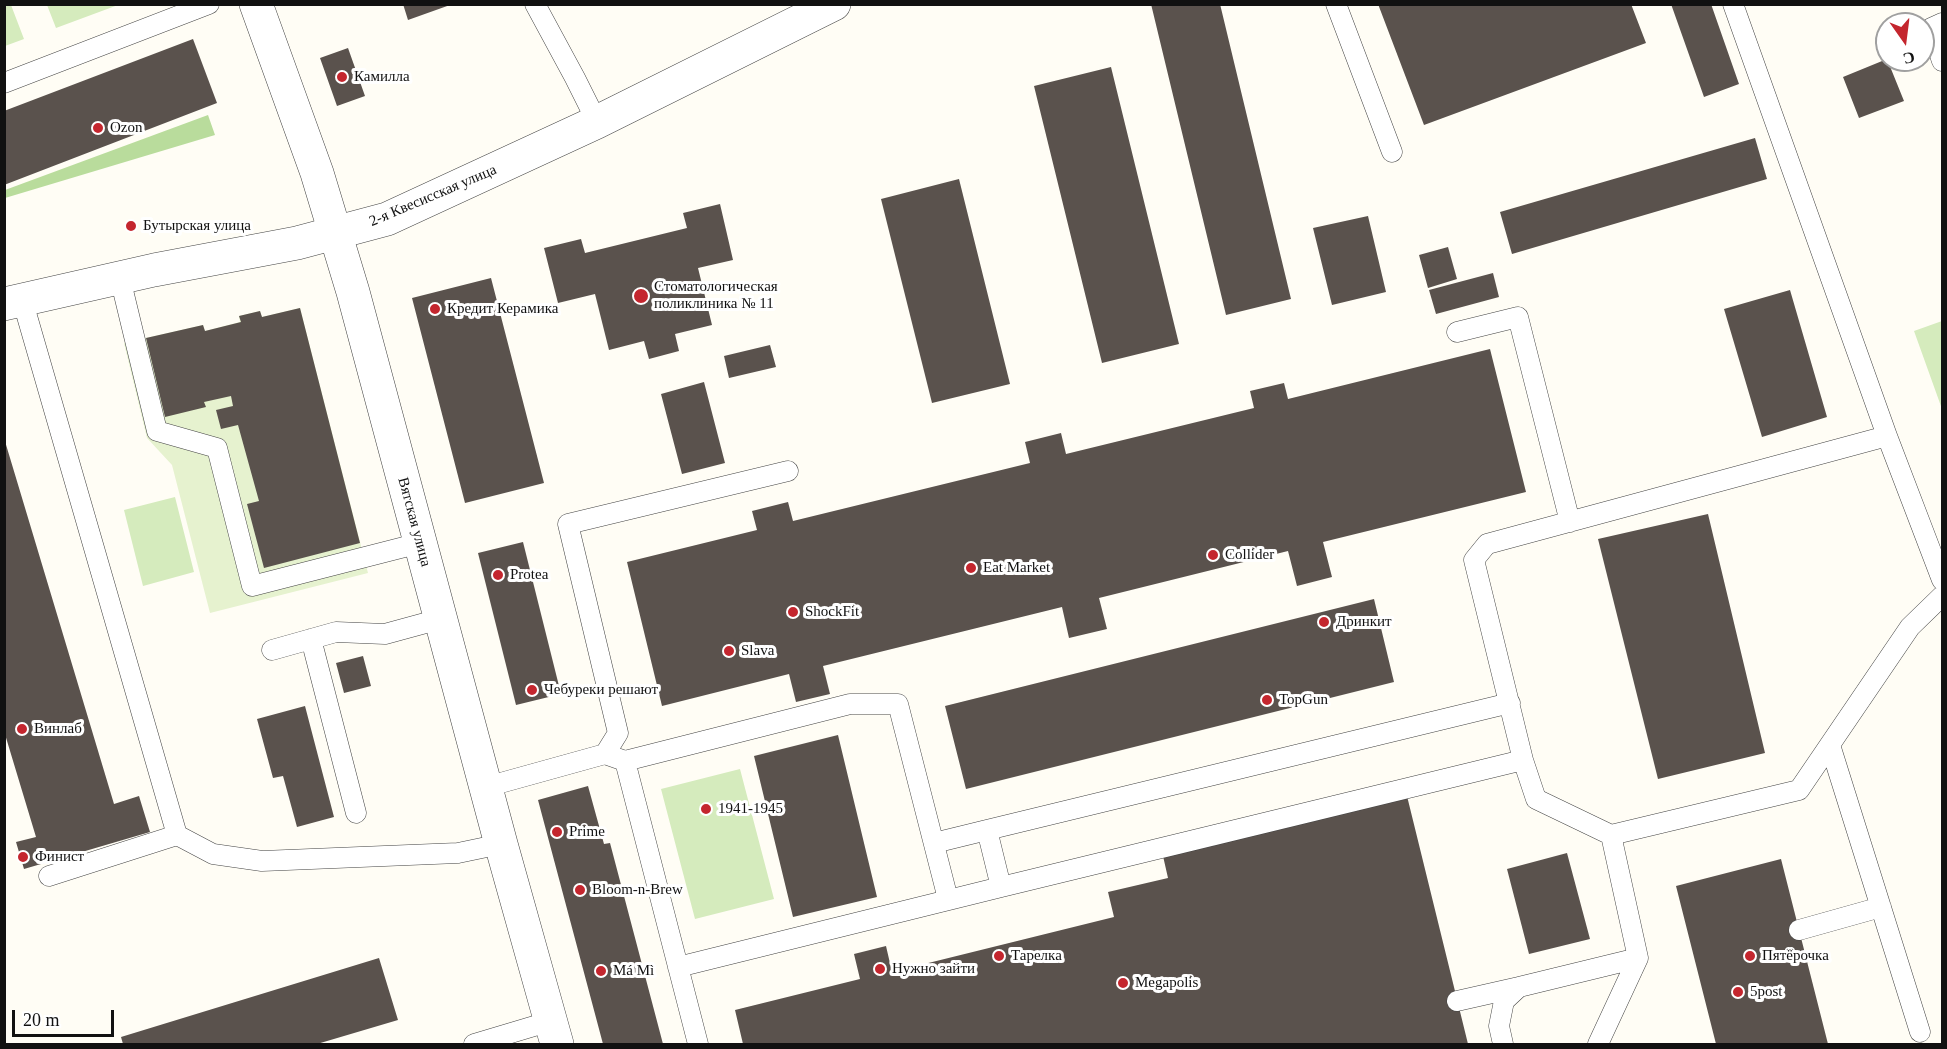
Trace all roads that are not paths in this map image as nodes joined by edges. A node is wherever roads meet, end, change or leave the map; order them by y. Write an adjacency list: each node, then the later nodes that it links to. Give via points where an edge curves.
1 (209, 4): 9 (lane)
2 (256, 4): 12 (street, Вятская улица)
3 (535, 4): 10 (lane)
4 (1336, 4): 11 (lane)
5 (1733, 4): 16 (lane)
6 (822, 7): 10 (street, 2-я Квесисская улица)
7 (1942, 23): 8 (lane, via 1931,28)
8 (1942, 61)
9 (4, 83)
10 (597, 122): 12 (street, 2-я Квесисская улица, via 387,219)
11 (1392, 152)
12 (336, 234): 13 (street, 2-я Квесисская улица); 19 (street, Вятская улица)
13 (120, 278): 14 (street, 2-я Квесисская улица); 19 (lane, via 157,432 216,448 252,586)
14 (13, 302): 33 (lane)
15 (1457, 332): 18 (lane, via 1518,316)
16 (1887, 436): 18 (lane); 20 (lane)
17 (788, 471): 27 (lane, via 568,524 618,734)
18 (1570, 522): 25 (lane, via 1487,544 1474,560)
19 (420, 543): 22 (street, Вятская улица)
20 (1942, 580)
21 (1942, 596): 26 (lane, via 1910,627)
22 (440, 619): 23 (lane, via 385,634 336,632); 30 (street, Вятская улица)
23 (311, 639): 24 (lane); 31 (lane)
24 (272, 650)
25 (1510, 703): 28 (lane); 32 (lane)
26 (1830, 745): 34 (lane, via 1799,790); 40 (lane)
27 (605, 754): 29 (lane); 30 (lane)
28 (1523, 760): 34 (lane, via 1536,799); 38 (lane)
29 (625, 761): 35 (lane, via 850,704 898,704); 43 (lane)
30 (486, 787): 36 (street, Вятская улица)
31 (356, 813)
32 (987, 830): 35 (lane); 38 (lane)
33 (177, 835): 36 (lane, via 213,854 262,861 458,854); 37 (lane)
34 (1611, 835): 42 (lane)
35 (934, 843): 39 (lane)
36 (501, 844): 47 (street, Вятская улица)
37 (49, 876)
38 (1001, 887): 39 (lane)
39 (948, 899): 43 (lane)
40 (1881, 907): 41 (lane); 46 (lane)
41 (1799, 930)
42 (1638, 958): 44 (lane); 51 (lane)
43 (678, 967): 49 (lane)
44 (1519, 987): 45 (lane); 50 (lane, via 1504,1001 1499,1026)
45 (1457, 1001)
46 (1920, 1032)
47 (554, 1033): 48 (lane)
48 (474, 1044)
49 (698, 1044)
50 (1503, 1044)
51 (1598, 1044)

